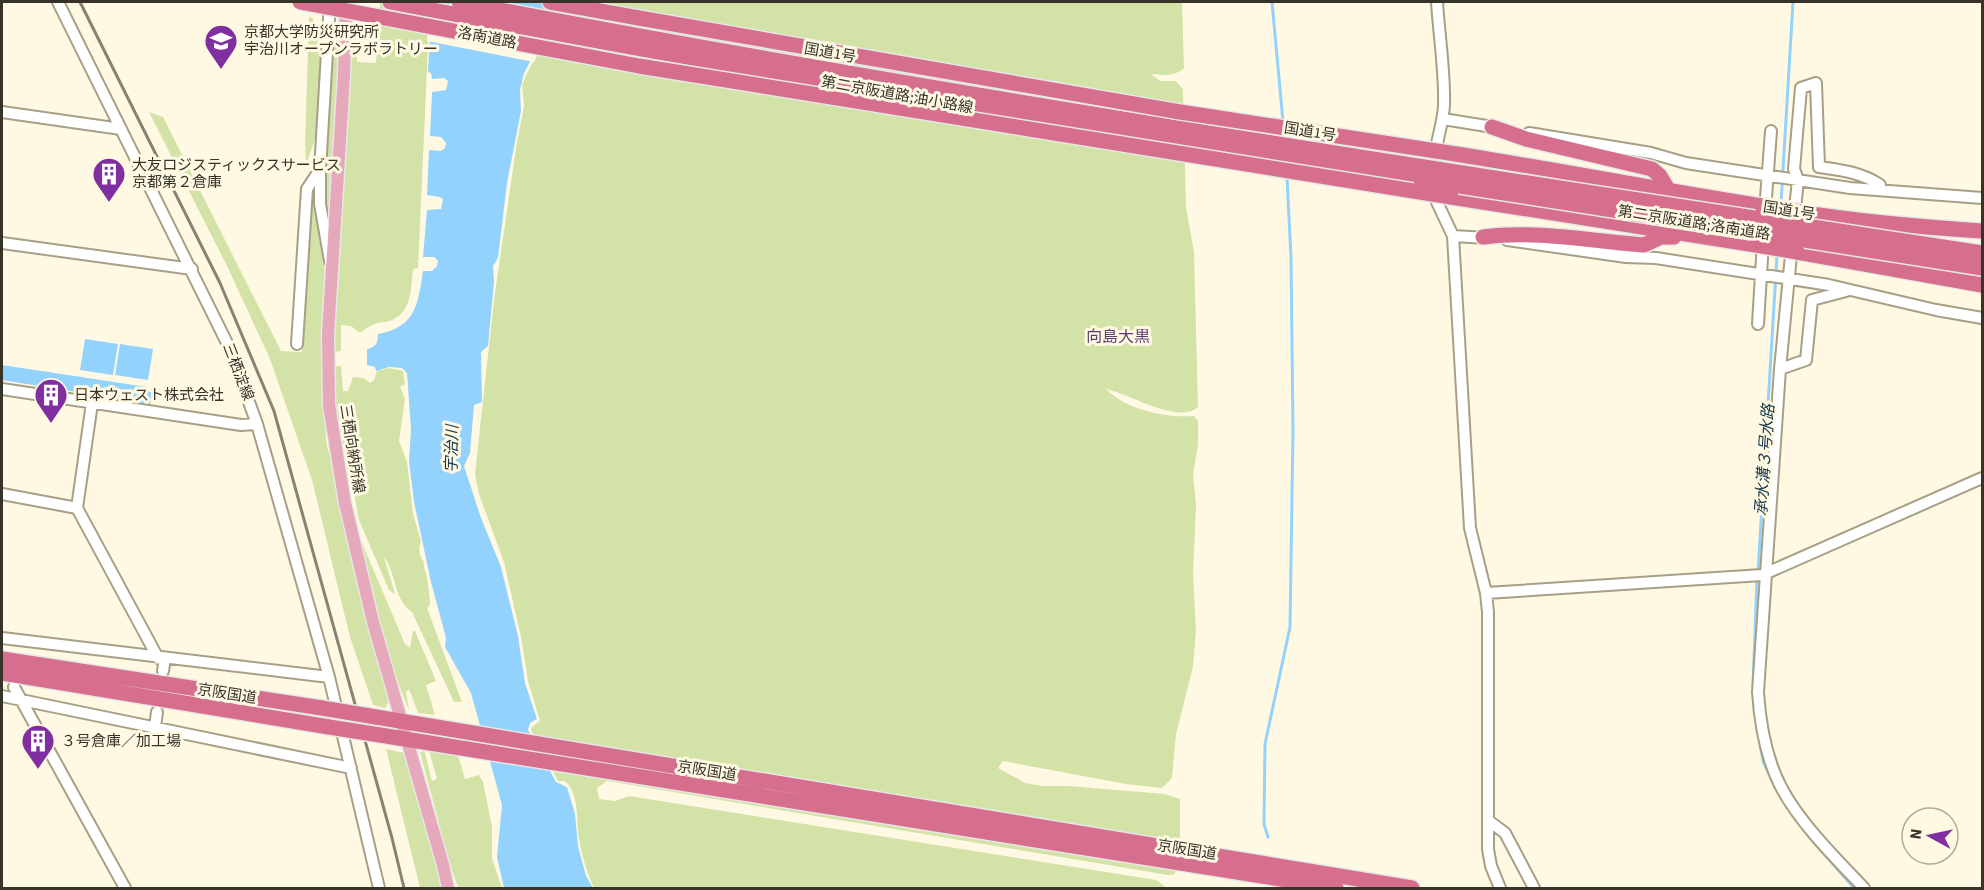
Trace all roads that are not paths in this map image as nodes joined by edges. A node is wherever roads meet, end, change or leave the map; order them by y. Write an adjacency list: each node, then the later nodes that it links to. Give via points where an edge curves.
1 (58, 2): 12 (street, 三栖淀線)
2 (300, 2): 22 (highway, 洛南道路, bridge, via 639,66)
3 (330, 2): 14 (street)
4 (346, 2): 27 (main road, 三栖向納所線)
5 (390, 2): 15 (highway, 第二京阪道路;油小路線, via 1010,114)
6 (459, 2): 15 (highway, 第二京阪道路;油小路線)
7 (550, 2): 19 (highway, 国道1号, bridge, via 1180,112 1556,169)
8 (1437, 2): 10 (street)
9 (2, 112): 12 (street)
10 (1443, 119): 11 (street); 23 (street, via 1433,164 1437,202)
11 (1492, 127): 16 (street); 19 (highway, via 1652,169)
12 (121, 129): 29 (street, 三栖淀線)
13 (1771, 131): 16 (street)
14 (320, 170): 27 (street, via 320,204); 36 (street, via 307,189)
15 (1407, 171): 26 (highway, 第二京阪道路;洛南道路, bridge); 28 (highway, 第二京阪道路;洛南道路, bridge)
16 (1770, 176): 17 (street); 30 (street)
17 (1794, 180): 18 (street); 18 (street, via 1801,88 1816,83 1819,167 1854,172 1873,180); 31 (street)
18 (1880, 190): 20 (street)
19 (1669, 191): 21 (highway, 国道1号, bridge, via 1867,221)
20 (1983, 198)
21 (1983, 231)
22 (1685, 234): 24 (highway, via 1661,237 1644,245 1532,234); 32 (highway, bridge)
23 (1453, 236): 24 (street); 45 (street, via 1470,528)
24 (1482, 237): 30 (street)
25 (2, 243): 29 (street)
26 (1983, 253)
27 (331, 268): 56 (main road, 三栖向納所線, via 329,405 355,550 373,622)
28 (1983, 268)
29 (192, 269): 40 (street, 三栖淀線, via 229,347)
30 (1761, 275): 31 (street); 35 (street)
31 (1786, 279): 33 (street); 37 (street)
32 (1983, 285)
33 (1849, 291): 34 (street); 37 (street, via 1812,300 1806,360)
34 (1983, 318)
35 (1758, 324)
36 (297, 344)
37 (1780, 369): 44 (street)
38 (2, 388): 39 (street)
39 (92, 403): 40 (street); 43 (street)
40 (257, 424): 51 (street, 三栖淀線)
41 (1983, 478): 44 (street)
42 (2, 494): 43 (street)
43 (77, 508): 47 (street)
44 (1764, 574): 45 (street); 69 (street, via 1758,692 1771,763 1791,804)
45 (1486, 593): 60 (street)
46 (2, 638): 47 (street)
47 (161, 658): 49 (street); 51 (street)
48 (2, 659): 56 (highway, 京阪国道, bridge)
49 (163, 671)
50 (2, 673): 58 (highway, 京阪国道, bridge)
51 (329, 677): 59 (street, 三栖淀線)
52 (14, 687): 54 (street)
53 (2, 696): 54 (street)
54 (20, 699): 57 (street); 62 (street)
55 (157, 712): 57 (street)
56 (407, 722): 58 (main road, 三栖向納所線); 61 (highway, 京阪国道)
57 (155, 727): 59 (street)
58 (412, 740): 61 (highway, 京阪国道); 64 (main road, 三栖向納所線)
59 (351, 768): 63 (street, 三栖淀線)
60 (1489, 821): 67 (street, via 1488,849); 68 (street, via 1505,833)
61 (1221, 863): 65 (highway, 京阪国道); 66 (highway, 京阪国道)
62 (122, 887)
63 (379, 888)
64 (448, 888)
65 (1336, 888)
66 (1412, 888)
67 (1500, 888)
68 (1534, 888)
69 (1864, 888)

